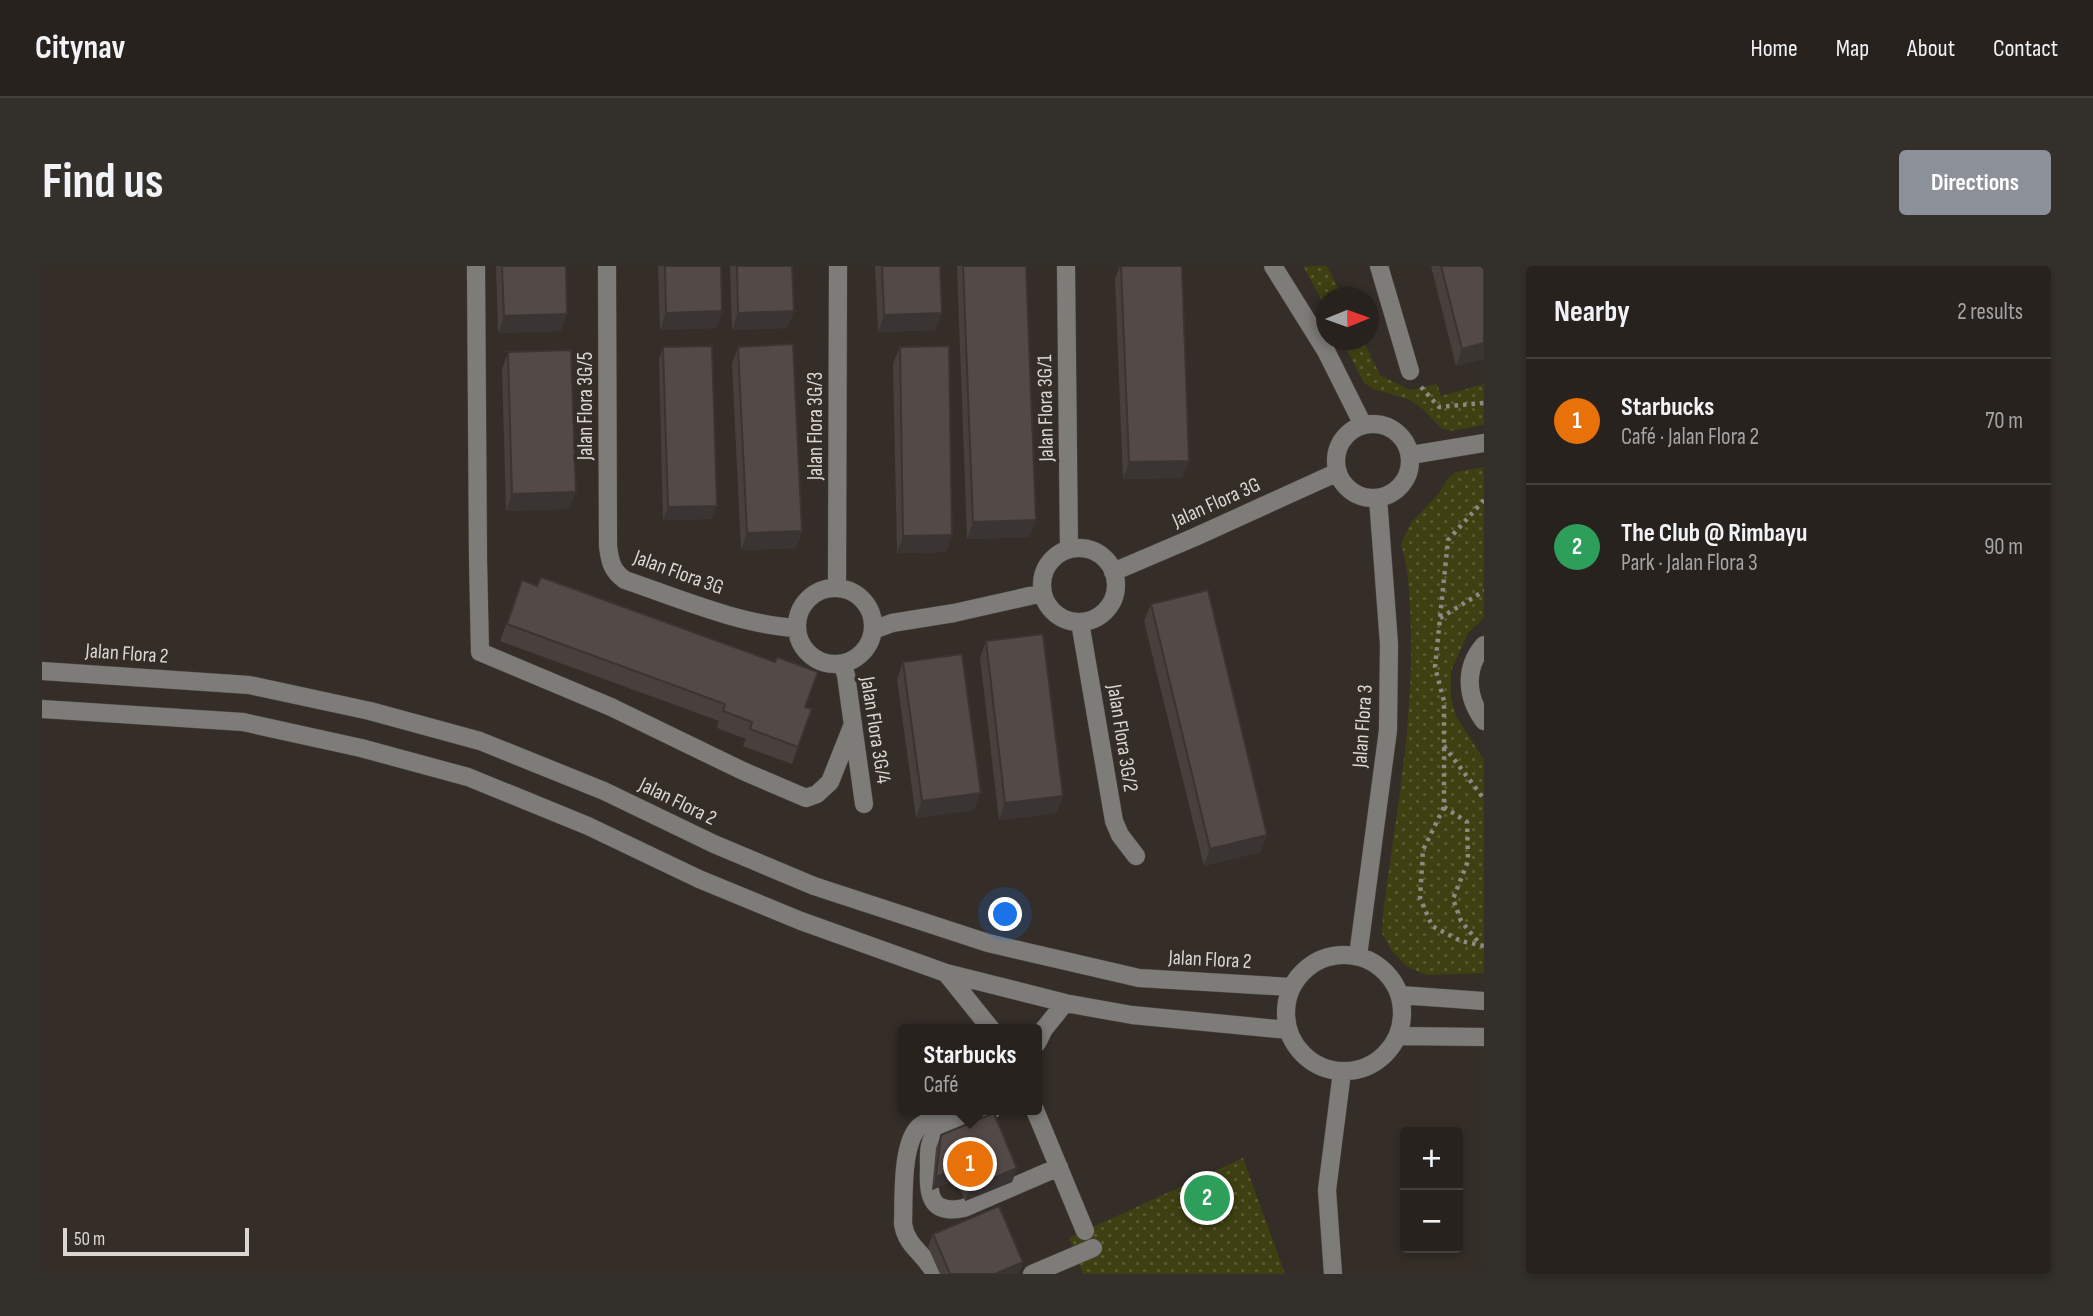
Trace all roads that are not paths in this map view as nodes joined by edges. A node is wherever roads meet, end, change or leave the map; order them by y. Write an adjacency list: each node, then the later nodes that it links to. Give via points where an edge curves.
1 (476, 266): 26 (street, via 480,652 806,798 830,782)
2 (607, 266): 13 (street, Jalan Flora 3G/5)
3 (838, 266): 16 (street, Jalan Flora 3G/3)
4 (1066, 266): 14 (street, Jalan Flora 3G/1)
5 (1273, 266): 8 (street, via 1326,351)
6 (1379, 266): 7 (street)
7 (1410, 372)
8 (1363, 425): 10 (street, via 1376,423 1399,433); 11 (street, via 1343,439 1337,451)
9 (1484, 443): 10 (street)
10 (1411, 456): 12 (street, via 1399,488)
11 (1338, 472): 12 (street, via 1349,489); 15 (street, Jalan Flora 3G)
12 (1378, 498): 29 (street, Jalan Flora 3, via 1389,645 1388,730)
13 (608, 546): 19 (street, Jalan Flora 3G, via 615,573 625,580 717,611)
14 (1069, 549): 15 (street, via 1096,552); 17 (street, via 1059,553 1044,571)
15 (1113, 572): 18 (street, via 1114,595 1109,605 1091,620)
16 (836, 587): 19 (street, via 807,598); 20 (street, via 864,601)
17 (1043, 593): 18 (street, via 1052,611); 20 (street)
18 (1080, 622): 28 (street, Jalan Flora 3G/2, via 1111,808 1120,835)
19 (796, 628): 22 (street, via 802,645 815,659)
20 (873, 630): 22 (street, via 866,648)
21 (1484, 645): 25 (street, via 1469,671 1470,691)
22 (842, 663): 26 (street, Jalan Flora 3G/4)
23 (42, 671): 31 (street, Jalan Flora 2, via 249,685 370,711 480,741 604,791 814,886 988,943 1139,978)
24 (42, 709): 30 (street, via 243,722 468,777 801,921)
25 (1484, 721)
26 (853, 724): 27 (street, Jalan Flora 3G/4)
27 (864, 804)
28 (1136, 856)
29 (1358, 956): 31 (street, via 1338,954 1319,959); 32 (street, via 1391,977)
30 (946, 973): 34 (street); 35 (street)
31 (1291, 987): 36 (street, via 1286,1006)
32 (1400, 995): 33 (street); 38 (street)
33 (1484, 1001)
34 (1065, 1003): 36 (street, via 1132,1015); 37 (street)
35 (987, 1024)
36 (1288, 1030): 40 (street, via 1307,1058)
37 (1042, 1033)
38 (1399, 1036): 39 (street); 40 (street, via 1377,1062)
39 (1484, 1037)
40 (1342, 1072): 49 (street, via 1327,1190)
41 (942, 1115): 47 (street, via 918,1128 911,1139 903,1224 909,1243)
42 (979, 1115): 44 (street, via 933,1136 928,1187 934,1203 951,1211 964,1208)
43 (1037, 1115): 44 (street)
44 (1059, 1167): 45 (street)
45 (1085, 1231)
46 (1093, 1248): 48 (street)
47 (935, 1274)
48 (1032, 1274)
49 (1333, 1274)

